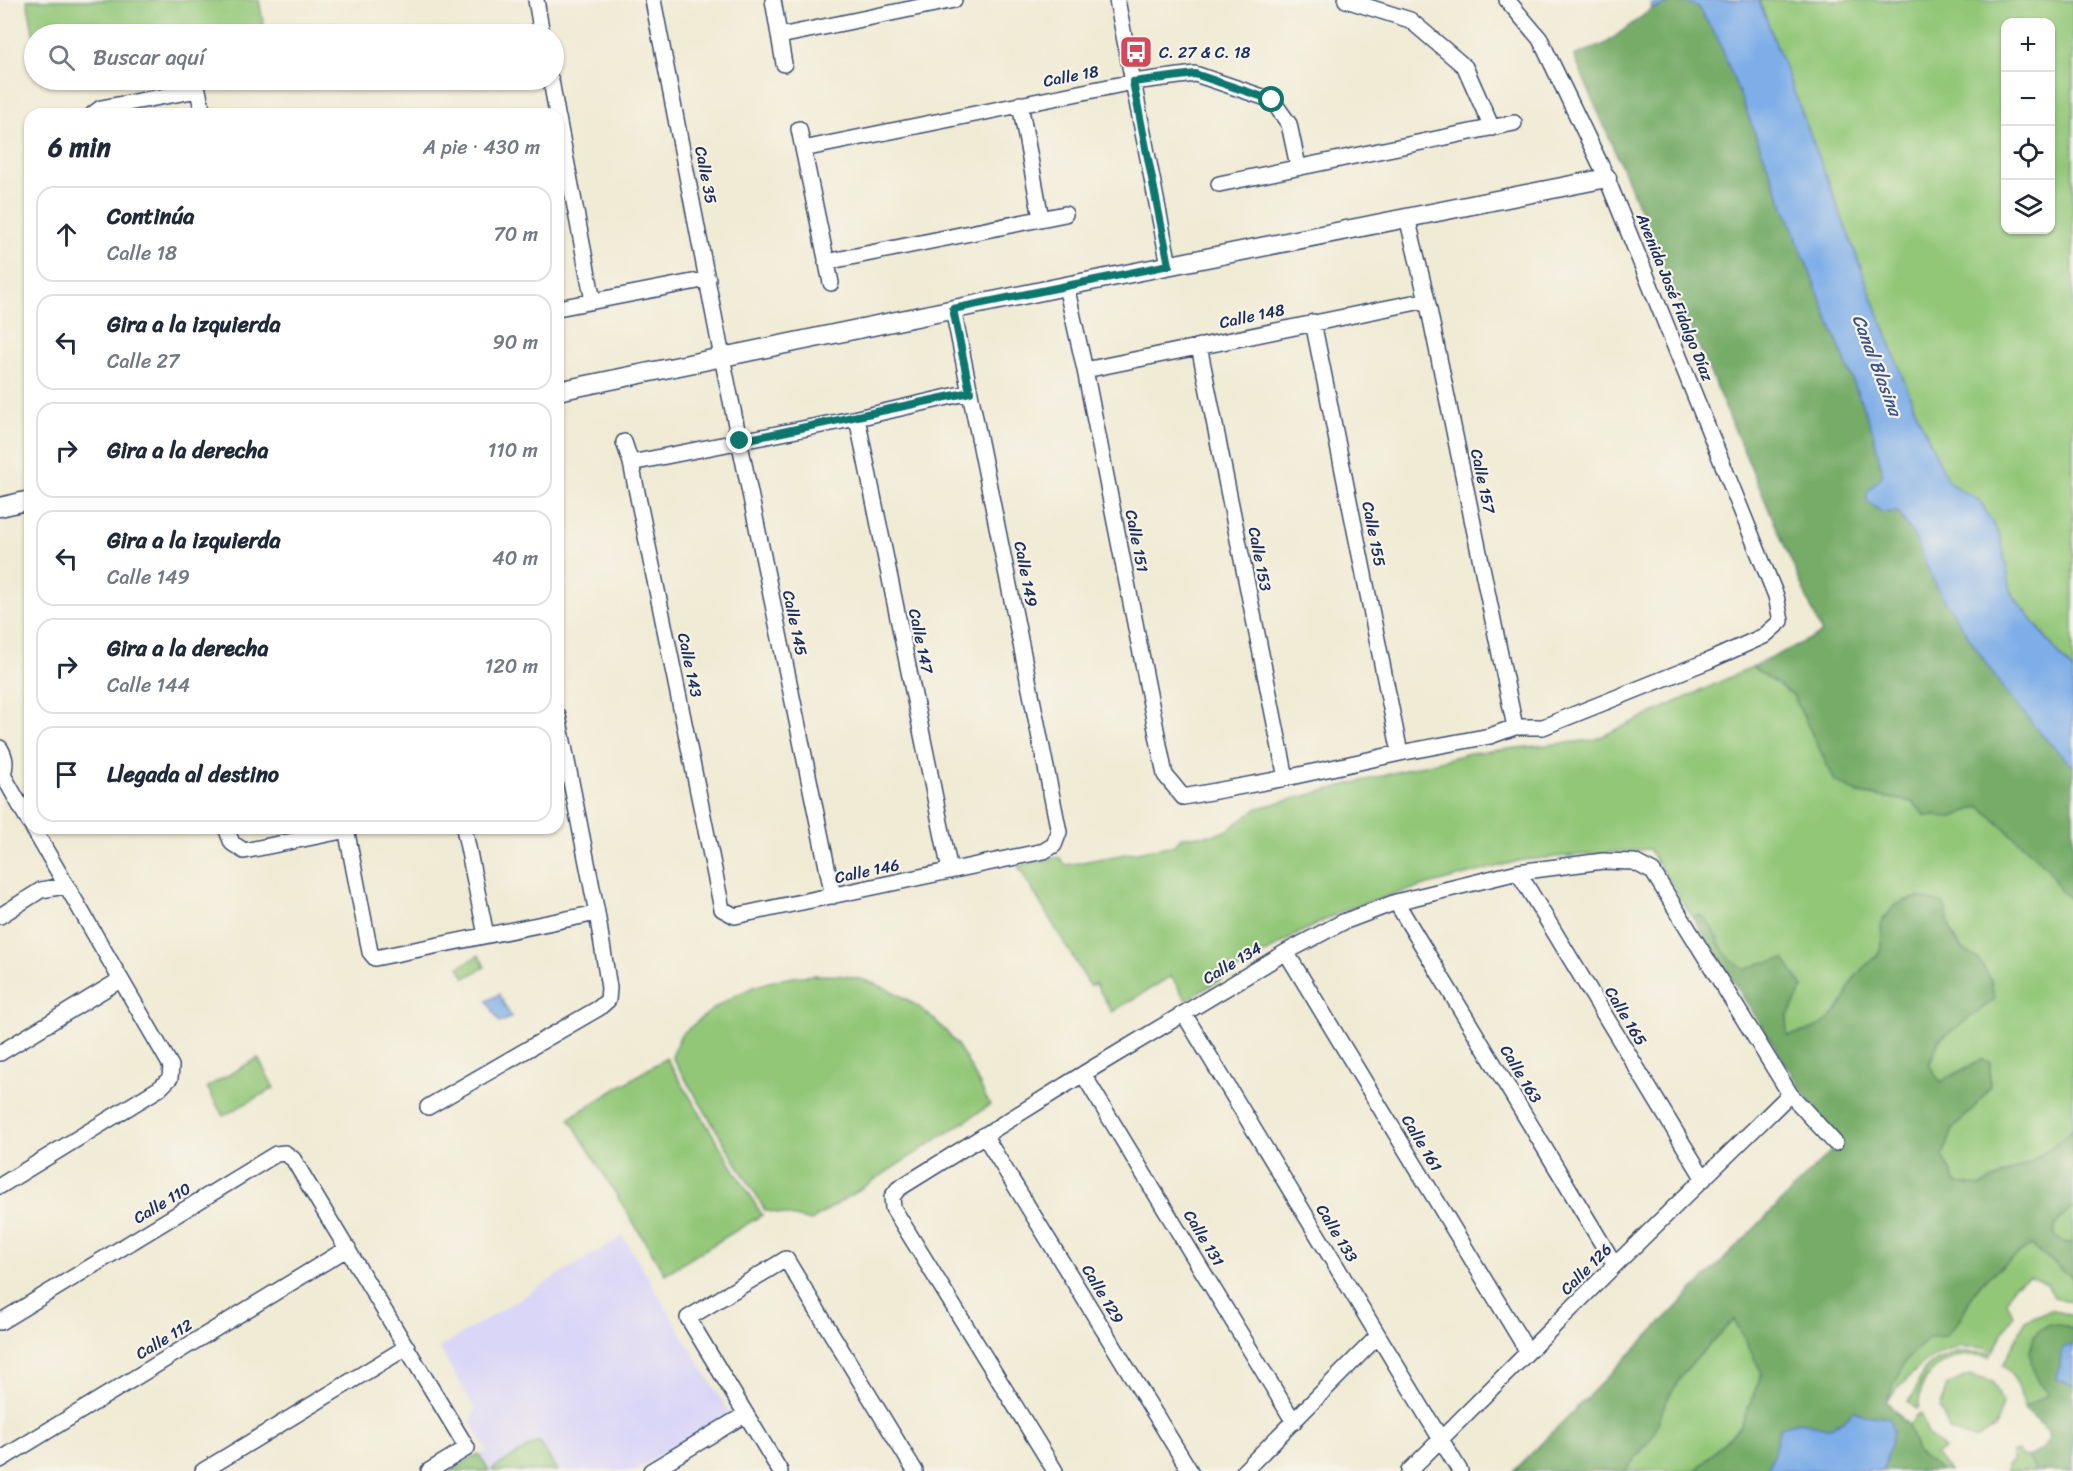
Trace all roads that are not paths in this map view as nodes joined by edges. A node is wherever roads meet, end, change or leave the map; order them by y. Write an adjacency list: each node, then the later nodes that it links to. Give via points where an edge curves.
1 (536, 0): 8 (street)
2 (653, 0): 32 (street, Calle 35)
3 (773, 0): 9 (street)
4 (954, 0): 9 (street)
5 (1117, 0): 11 (street)
6 (1346, 0): 20 (street, via 1410,20 1465,67)
7 (1507, 0): 25 (street, Avenida José Fidalgo Díaz, via 1540,39)
8 (540, 24)
9 (780, 36): 10 (street)
10 (784, 64)
11 (1133, 82): 15 (street, Calle 18); 24 (street, Calle 18, via 1195,74 1272,100 1289,124); 31 (street)
12 (198, 90): 16 (street)
13 (198, 90): 17 (street)
14 (553, 90): 18 (street)
15 (1020, 104): 23 (street, Calle 18); 28 (street)
16 (101, 108)
17 (202, 108)
18 (556, 108)
19 (1514, 123): 20 (street)
20 (1492, 128): 24 (street)
21 (799, 129): 23 (street)
22 (564, 148): 36 (street)
23 (803, 149): 30 (street)
24 (1298, 166): 26 (street)
25 (1607, 178): 29 (street); 51 (street, Avenida José Fidalgo Díaz, via 1776,596 1781,621 1764,636 1576,714 1543,727)
26 (1218, 184)
27 (1065, 214): 28 (street)
28 (1041, 218): 30 (street)
29 (1407, 218): 31 (street); 35 (street, Calle 157)
30 (826, 262): 33 (street)
31 (1169, 265): 34 (street)
32 (708, 279): 36 (street); 41 (street, Calle 35)
33 (831, 283)
34 (1066, 286): 38 (street); 42 (street, Calle 151)
35 (1427, 300): 39 (street, Calle 148); 51 (street, Calle 157)
36 (593, 301): 37 (street)
37 (564, 307)
38 (953, 309): 41 (street); 44 (street, Calle 149)
39 (1313, 322): 40 (street, Calle 148); 54 (street, Calle 155)
40 (1198, 346): 42 (street, Calle 148); 56 (street, Calle 153)
41 (722, 357): 43 (street); 46 (street, Calle 145)
42 (1085, 370): 56 (street, Calle 151, via 1165,775 1183,797)
43 (564, 390)
44 (970, 392): 45 (street); 63 (street, Calle 149, via 1059,832)
45 (857, 418): 46 (street); 64 (street, Calle 147)
46 (740, 441): 48 (street); 68 (street, Calle 145)
47 (624, 442): 48 (street, Calle 143)
48 (631, 463): 66 (street, Calle 143)
49 (24, 501): 50 (street)
50 (0, 507)
51 (1515, 727): 54 (street, via 1490,736)
52 (564, 746): 70 (street)
53 (0, 748): 55 (street, via 6,765)
54 (1401, 753): 56 (street)
55 (1, 777): 57 (street)
56 (1286, 778)
57 (24, 813)
58 (36, 834): 67 (street)
59 (228, 834): 60 (street, via 232,843 244,851)
60 (324, 834)
61 (348, 834): 72 (street, via 370,951 375,958)
62 (465, 834): 72 (street)
63 (1054, 845): 64 (street, Calle 146, via 1044,851)
64 (950, 872): 68 (street, Calle 146)
65 (1518, 872): 69 (street, Calle 134); 78 (street, Calle 134, via 1604,861 1634,862 1653,873); 82 (street, Calle 165)
66 (714, 874): 68 (street, Calle 146, via 722,909 735,915)
67 (65, 886): 71 (street, via 41,890); 74 (street)
68 (833, 896)
69 (1396, 902): 73 (street, Calle 134, via 1343,922); 85 (street, Calle 163)
70 (597, 914): 72 (street); 79 (street, via 608,1000)
71 (0, 916)
72 (486, 935)
73 (1286, 952): 75 (street, Calle 134); 89 (street, Calle 161)
74 (120, 980): 76 (street); 83 (street, via 171,1066 170,1078 160,1088)
75 (1184, 1014): 77 (street, Calle 134); 87 (street, Calle 133)
76 (0, 1053)
77 (1083, 1074): 80 (street, Calle 134); 91 (street, Calle 131)
78 (1790, 1095): 81 (street, Calle 134); 82 (street, Calle 126)
79 (428, 1107)
80 (984, 1135): 99 (street, Calle 134, via 898,1189 892,1197 892,1208); 100 (street, Calle 129)
81 (1835, 1143)
82 (1704, 1179): 85 (street, Calle 126)
83 (0, 1186)
84 (348, 1248): 86 (street, Calle 110, via 293,1159 285,1153 276,1154); 88 (street, Calle 110); 93 (street, Calle 112)
85 (1615, 1265): 89 (street, Calle 126)
86 (0, 1322)
87 (1378, 1336): 91 (street); 92 (street, Calle 133)
88 (407, 1347): 94 (street); 95 (street, Calle 110, via 467,1448)
89 (1528, 1352): 92 (street, Calle 126)
90 (746, 1414): 96 (street); 97 (street); 98 (street, via 688,1318 786,1259)
91 (1294, 1422): 101 (street)
92 (1441, 1441): 102 (street, Calle 126); 103 (street, Calle 133)
93 (0, 1460)
94 (203, 1471)
95 (429, 1471)
96 (651, 1471)
97 (780, 1471)
98 (915, 1471)
99 (1055, 1471)
100 (1190, 1471)
101 (1244, 1471)
102 (1409, 1471)
103 (1460, 1471)

